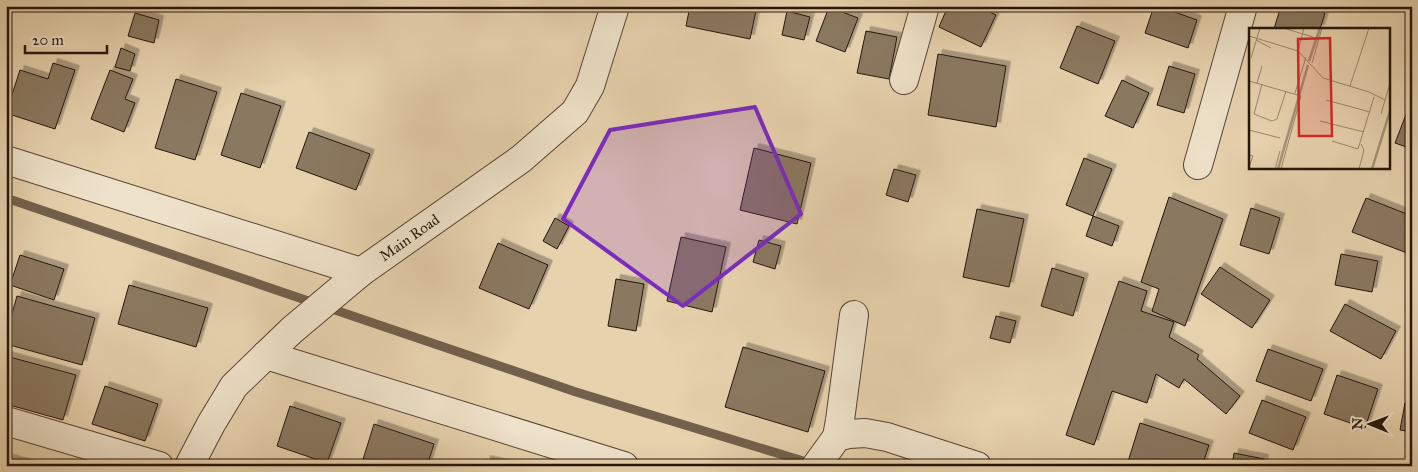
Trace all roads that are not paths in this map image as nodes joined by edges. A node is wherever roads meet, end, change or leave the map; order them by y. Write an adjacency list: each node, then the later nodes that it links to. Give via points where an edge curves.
1 (615, 6): 7 (street, Main Road, via 590,86 575,112 521,159)
2 (925, 6): 4 (street)
3 (1243, 6): 6 (street)
4 (904, 80)
5 (6, 160): 7 (street)
6 (1198, 165)
7 (361, 272): 9 (street, Main Road)
8 (854, 315): 11 (street, via 840,420)
9 (266, 355): 13 (street, Main Road, via 234,386); 14 (street)
10 (6, 421): 12 (street)
11 (826, 452): 15 (street, via 849,434 865,433)
12 (159, 466)
13 (189, 466)
14 (624, 466)
15 (977, 466)

